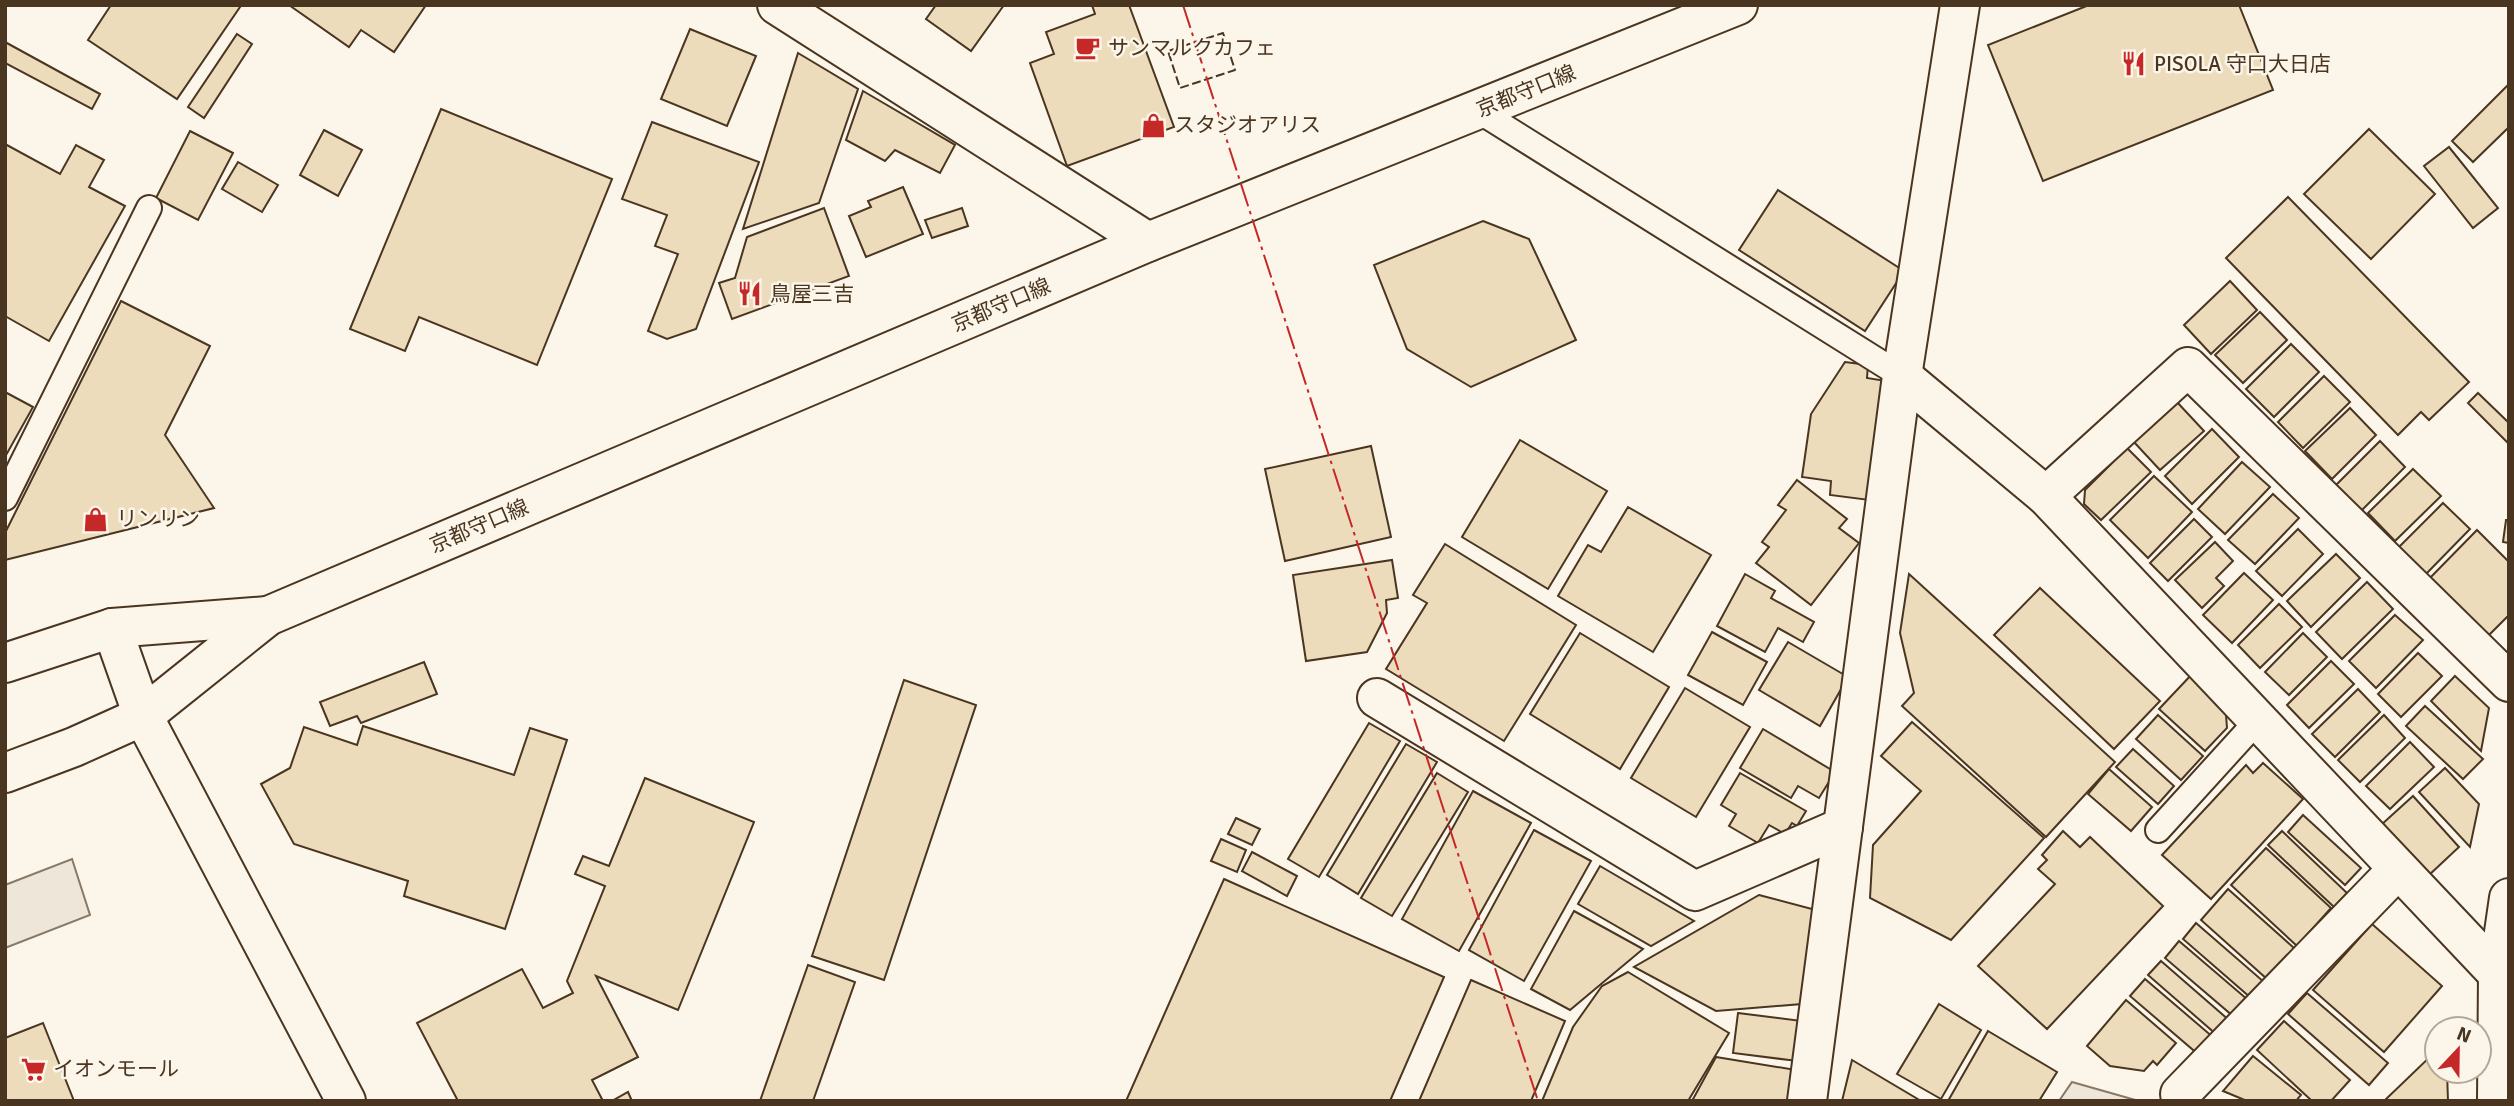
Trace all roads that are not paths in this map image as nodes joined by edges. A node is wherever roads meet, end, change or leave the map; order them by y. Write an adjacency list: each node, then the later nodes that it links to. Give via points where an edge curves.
1 (777, 5): 6 (street)
2 (1738, 5): 4 (street, 京都守口線)
3 (1960, 5): 7 (street)
4 (1479, 110): 6 (street, 京都守口線); 7 (lane)
5 (149, 208): 9 (lane)
6 (1148, 242): 10 (street, 京都守口線)
7 (1902, 376): 8 (street); 18 (street)
8 (2046, 496): 13 (street, via 2188,367); 16 (street)
9 (5, 498)
10 (268, 616): 11 (street, 京都守口線); 15 (street, 京都守口線)
11 (112, 628): 12 (street, 京都守口線); 15 (street)
12 (5, 663)
13 (2509, 682)
14 (1377, 698): 18 (street, via 1695,891)
15 (143, 716): 17 (street, 京都守口線); 24 (street)
16 (2258, 719): 19 (lane); 20 (street)
17 (5, 773)
18 (1843, 827): 25 (street)
19 (2158, 830)
20 (2399, 869): 22 (street); 23 (street)
21 (2509, 898): 22 (street)
22 (2501, 988): 26 (street)
23 (2180, 1094)
24 (346, 1101)
25 (1807, 1101)
26 (2497, 1101)

